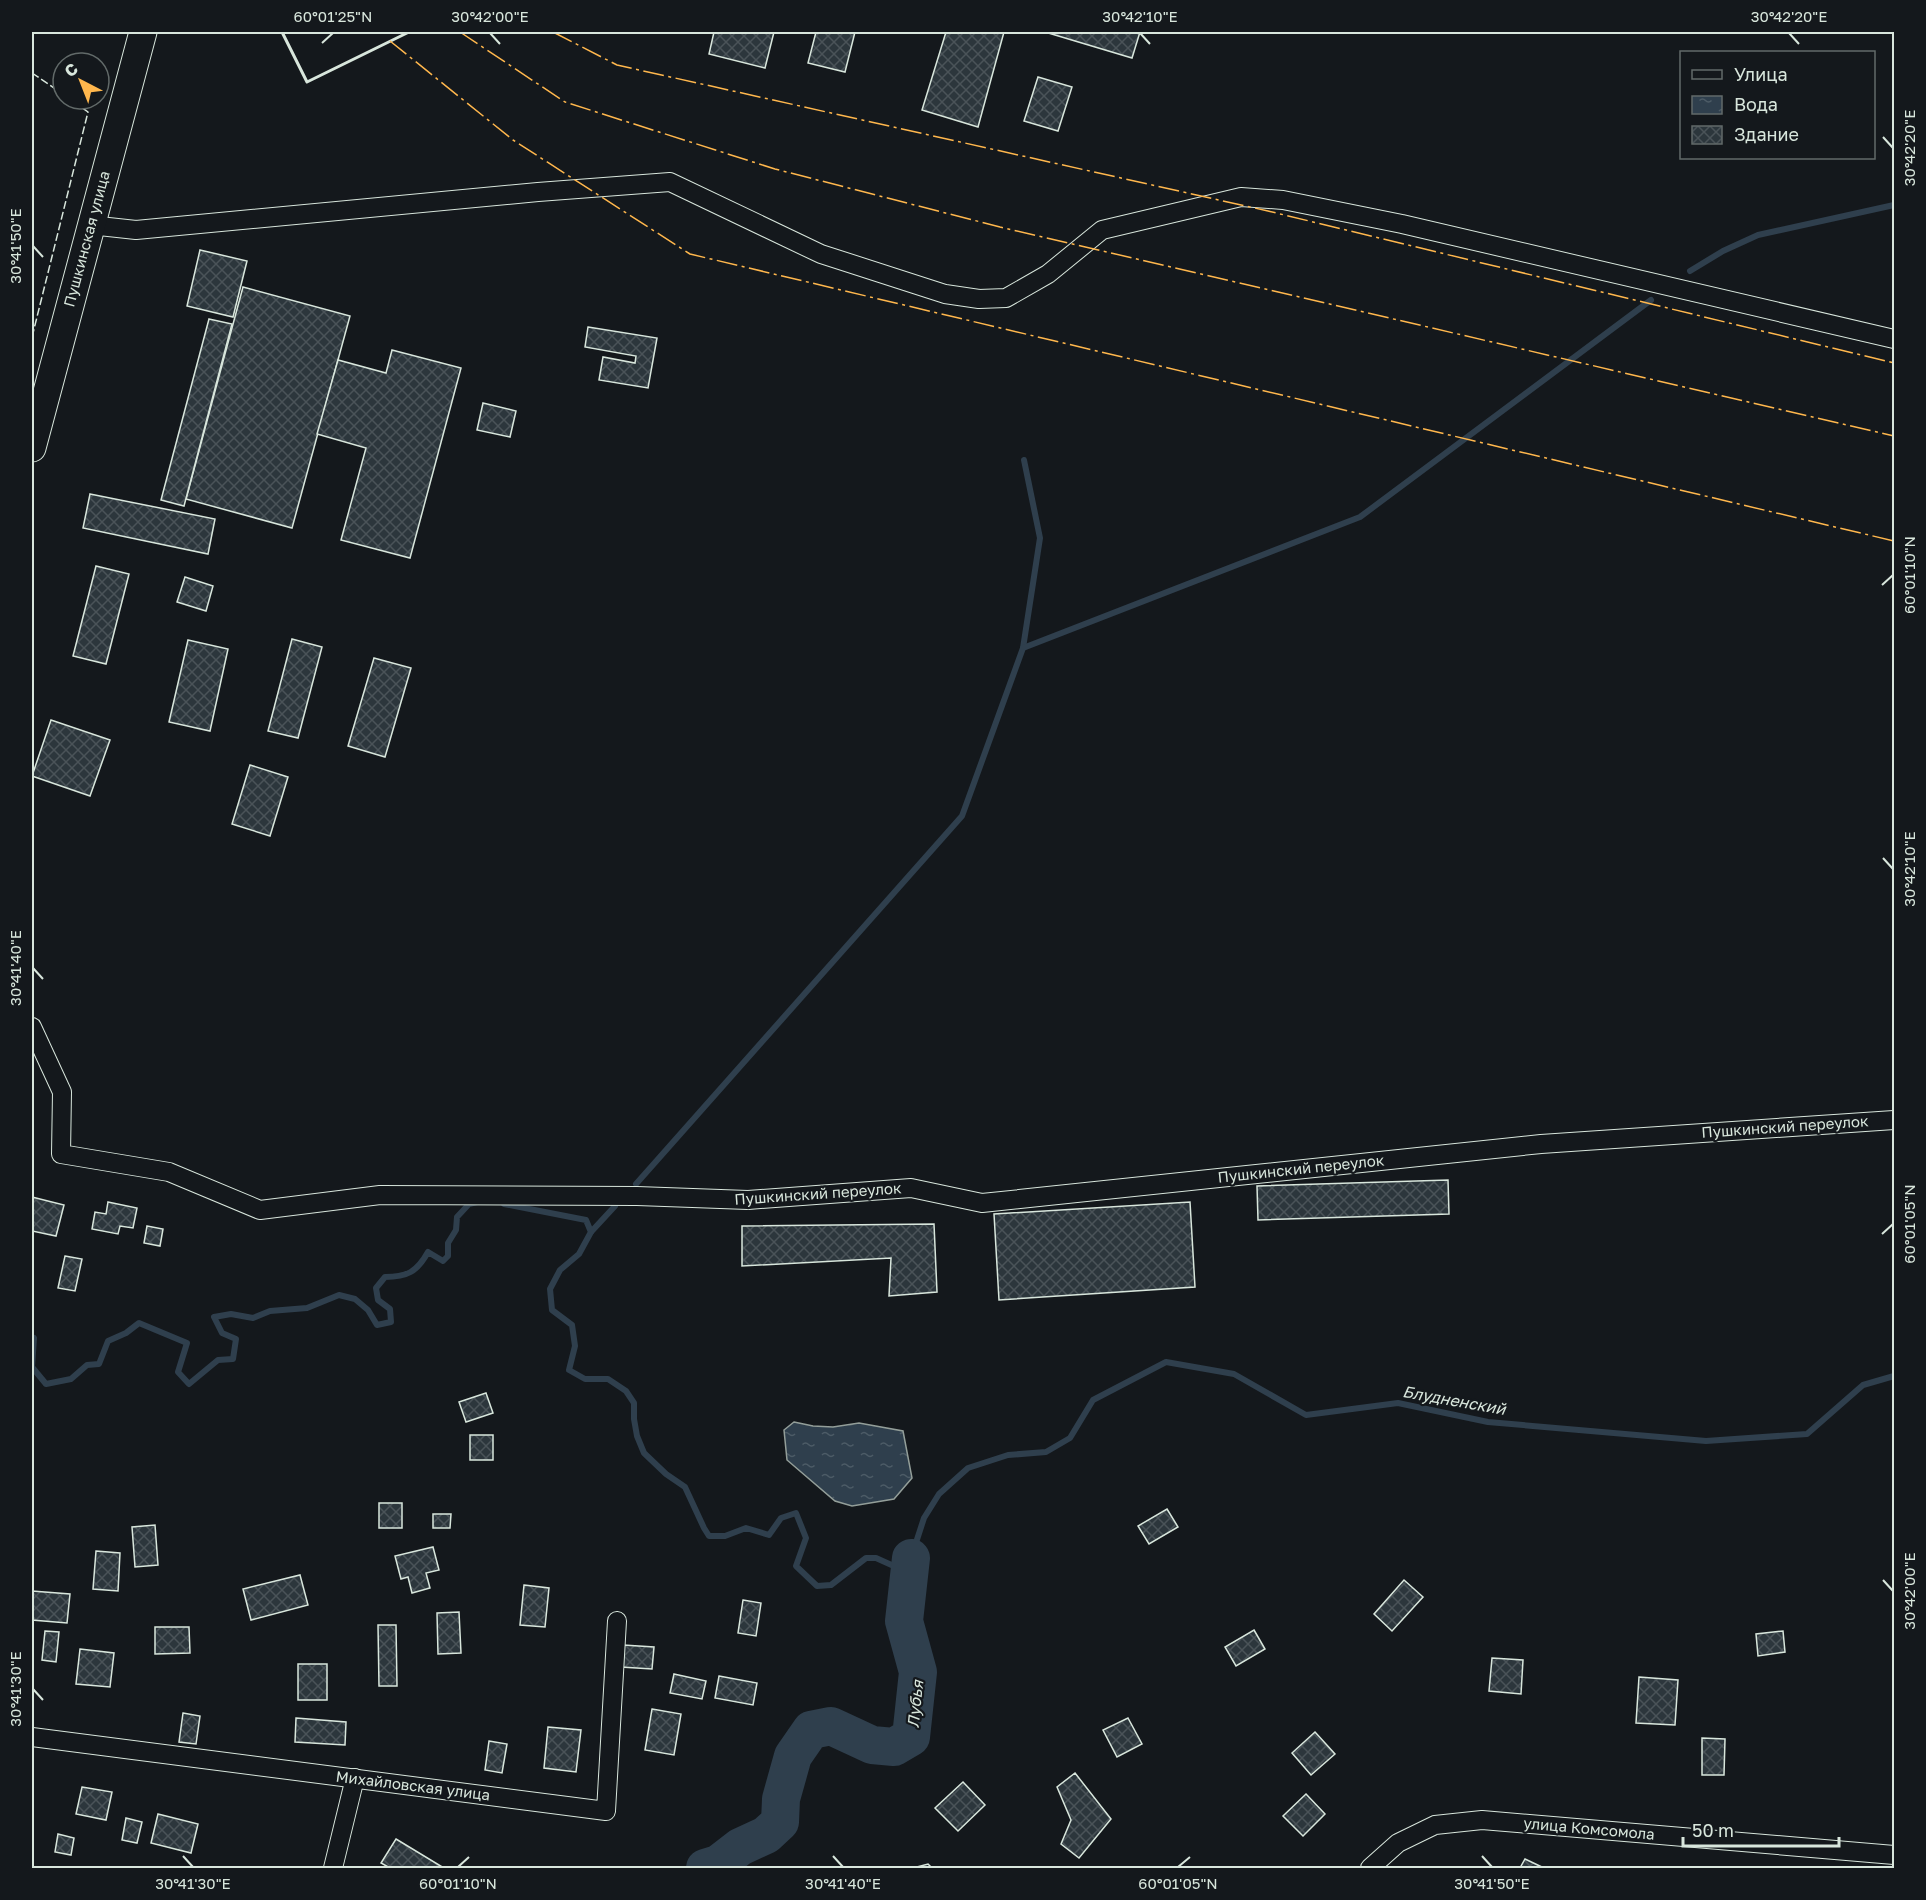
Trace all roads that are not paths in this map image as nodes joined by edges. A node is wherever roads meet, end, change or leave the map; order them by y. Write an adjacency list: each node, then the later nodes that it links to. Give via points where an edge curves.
1 (143, 32): 2 (street, Пушкинская улица)
2 (90, 225): 3 (street, via 136,230 670,182 821,254 945,294 979,299 1006,298 1048,274 1102,230 1252,197 1402,224); 4 (street, Пушкинская улица)
3 (1894, 339)
4 (32, 448)
5 (32, 1027): 6 (street, Пушкинский переулок, via 62,1092 61,1154 169,1172 260,1210 380,1195 748,1200 911,1188 982,1203 1542,1144)
6 (1894, 1120)
7 (617, 1621): 9 (street, Михайловская улица, via 606,1811)
8 (32, 1737): 9 (street, Михайловская улица)
9 (355, 1778): 11 (street)
10 (1894, 1855): 12 (street, улица Комсомола, via 1482,1820 1435,1825 1398,1843)
11 (333, 1869)
12 (1370, 1869)

